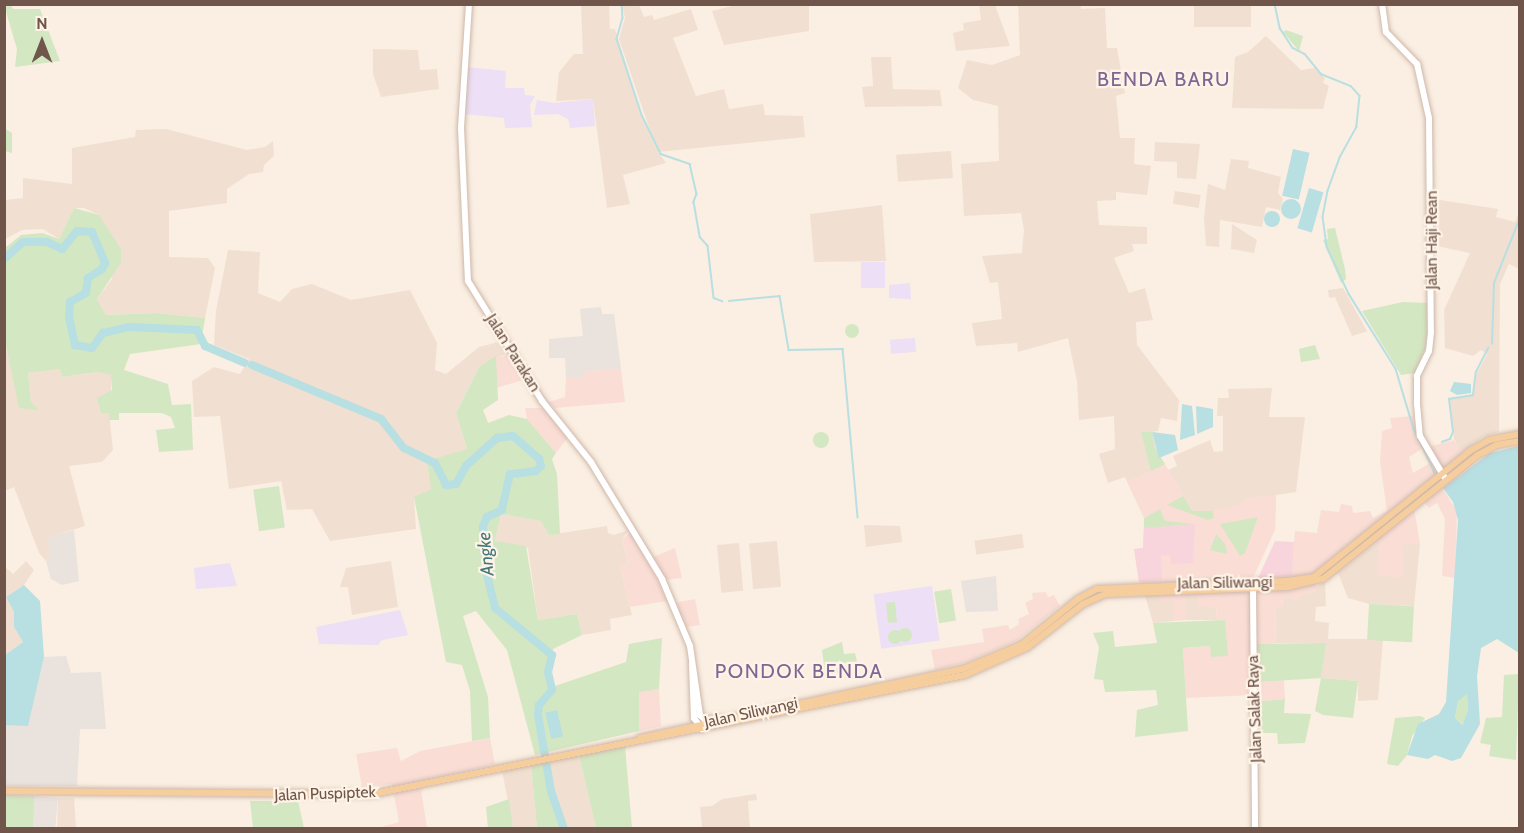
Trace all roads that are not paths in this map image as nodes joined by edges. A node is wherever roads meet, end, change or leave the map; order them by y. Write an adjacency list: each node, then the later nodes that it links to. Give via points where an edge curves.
1 (469, 4): 10 (street, Jalan Parakan, via 461,108 468,281 542,401 591,462 662,579 689,641)
2 (1382, 4): 5 (street, Jalan Haji Rean, via 1386,32 1417,64 1429,118 1431,332 1429,351 1417,376 1417,404 1420,436)
3 (1520, 434): 5 (main road, Jalan Siliwangi, via 1480,444)
4 (1520, 441): 6 (main road, Jalan Siliwangi, via 1491,447)
5 (1442, 473): 6 (street, Jalan Haji Rean); 7 (main road, Jalan Siliwangi, via 1323,572)
6 (1446, 480): 7 (main road, Jalan Siliwangi, via 1323,579)
7 (1287, 584): 8 (main road, Jalan Siliwangi); 9 (main road, Jalan Siliwangi)
8 (1156, 588): 9 (main road, Jalan Siliwangi); 11 (main road, Jalan Siliwangi, via 1109,587 1089,593 1021,645 963,669); 13 (main road, Jalan Siliwangi, via 1093,598 1028,647 965,675)
9 (1253, 589): 16 (street, Jalan Salak Raya)
10 (692, 664): 11 (street, Jalan Parakan, via 702,718); 12 (street, Jalan Parakan, via 691,695)
11 (721, 719): 12 (main road, Jalan Siliwangi)
12 (696, 723): 13 (street, Jalan Siliwangi); 14 (main road, Jalan Puspiptek)
13 (702, 729): 14 (main road, Jalan Puspiptek)
14 (639, 738): 15 (main road, Jalan Puspiptek, via 366,794)
15 (4, 791)
16 (1256, 828)

